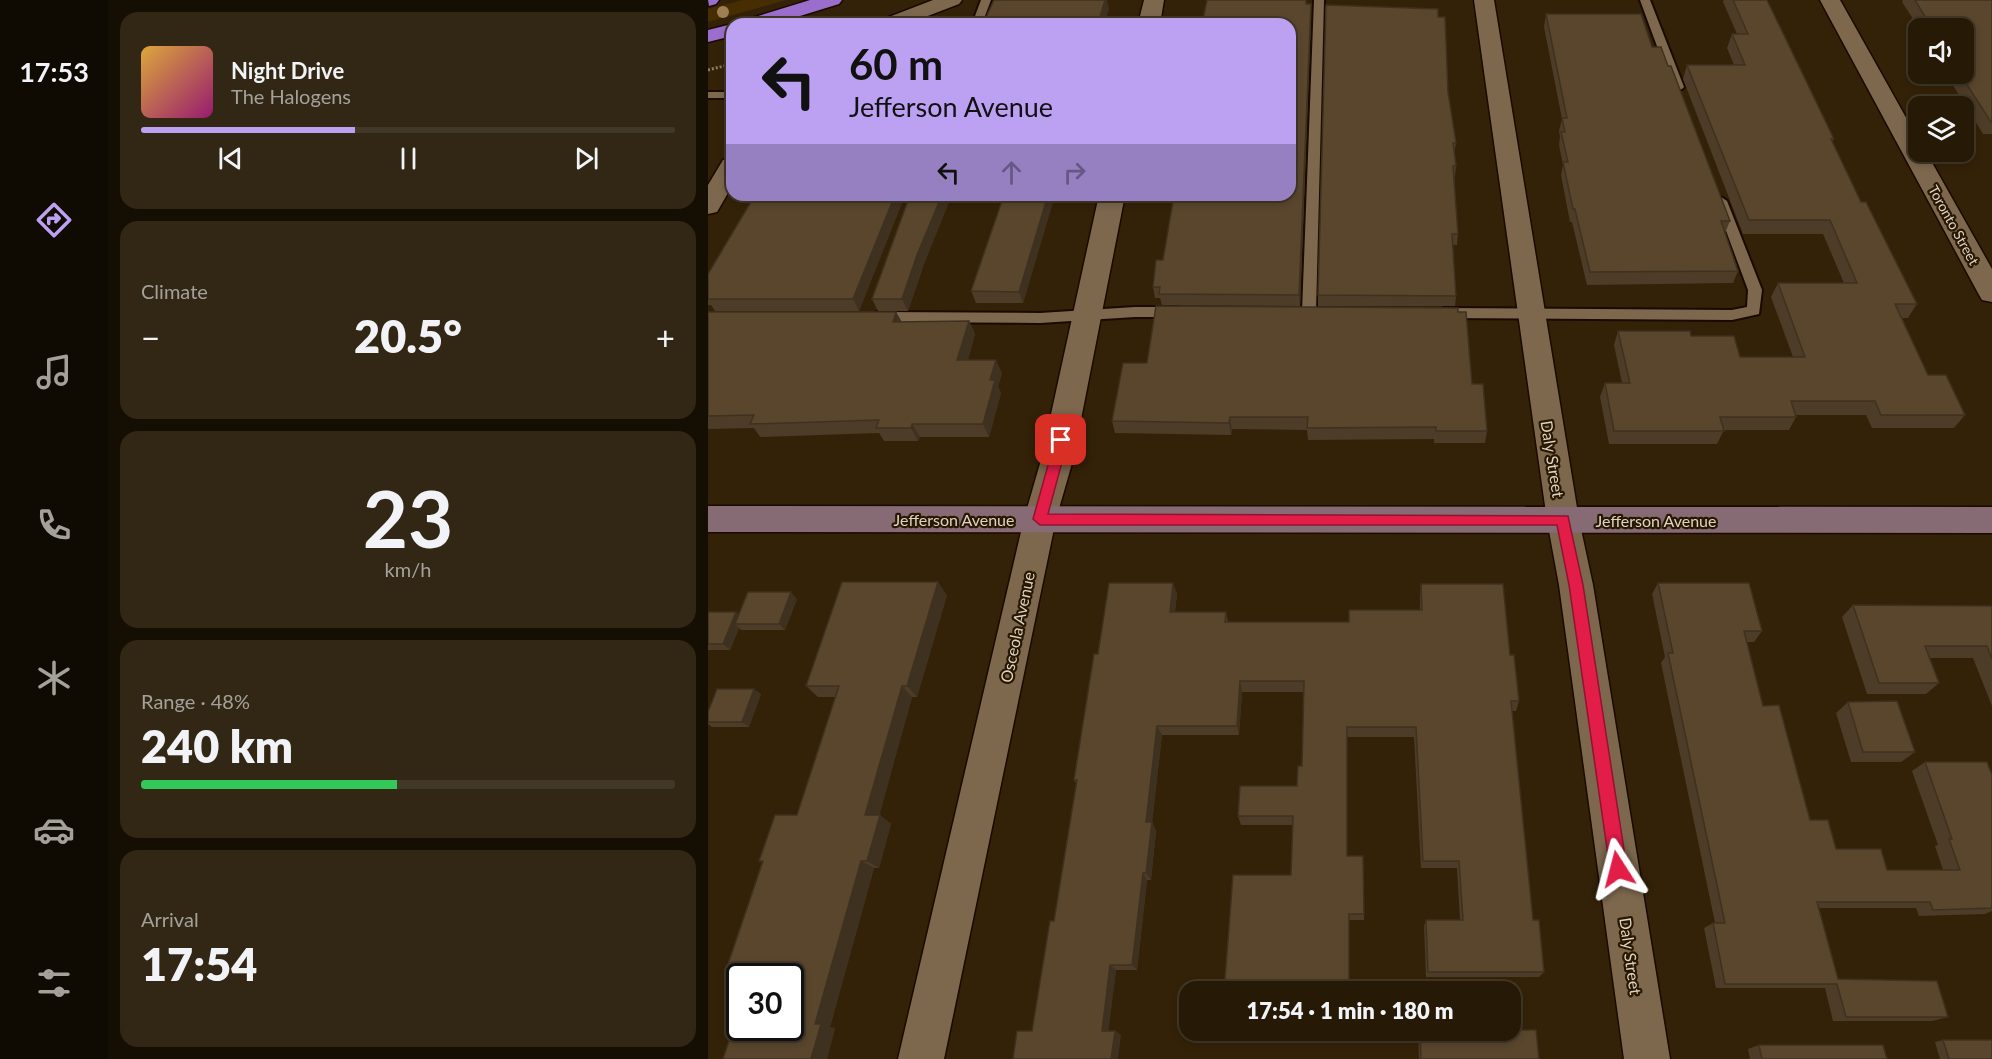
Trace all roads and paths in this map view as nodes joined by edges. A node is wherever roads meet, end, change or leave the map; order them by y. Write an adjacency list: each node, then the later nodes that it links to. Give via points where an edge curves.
1 (832, 0): 9 (highway)
2 (952, 0): 10 (street)
3 (986, 0): 11 (lane)
4 (1154, 0): 12 (street)
5 (1319, 0): 27 (lane)
6 (1484, 0): 29 (street, Daly Street)
7 (1645, 0): 19 (lane)
8 (1830, 0): 24 (street, Toronto Street)
9 (772, 18)
10 (904, 18)
11 (979, 18)
12 (1150, 18)
13 (726, 32): 14 (highway)
14 (708, 36)
15 (726, 66): 16 (path)
16 (708, 70)
17 (708, 95): 18 (lane)
18 (726, 95)
19 (1683, 100)
20 (726, 175): 23 (street)
21 (1717, 189): 29 (lane, via 1755,290 1754,311 1732,315)
22 (1111, 201): 30 (street, Osceola Avenue)
23 (708, 206)
24 (1992, 293)
25 (871, 306): 30 (lane, via 867,317)
26 (1193, 312): 30 (lane)
27 (1309, 312)
28 (1425, 313): 29 (lane)
29 (1531, 314): 33 (street, Daly Street)
30 (1087, 315): 32 (street, Osceola Avenue, via 1057,460)
31 (708, 519): 32 (street, Jefferson Avenue)
32 (1040, 519): 33 (street, Jefferson Avenue); 35 (street, Osceola Avenue)
33 (1563, 520): 34 (street, Jefferson Avenue); 36 (street, Daly Street)
34 (1992, 520)
35 (921, 1059)
36 (1647, 1059)

